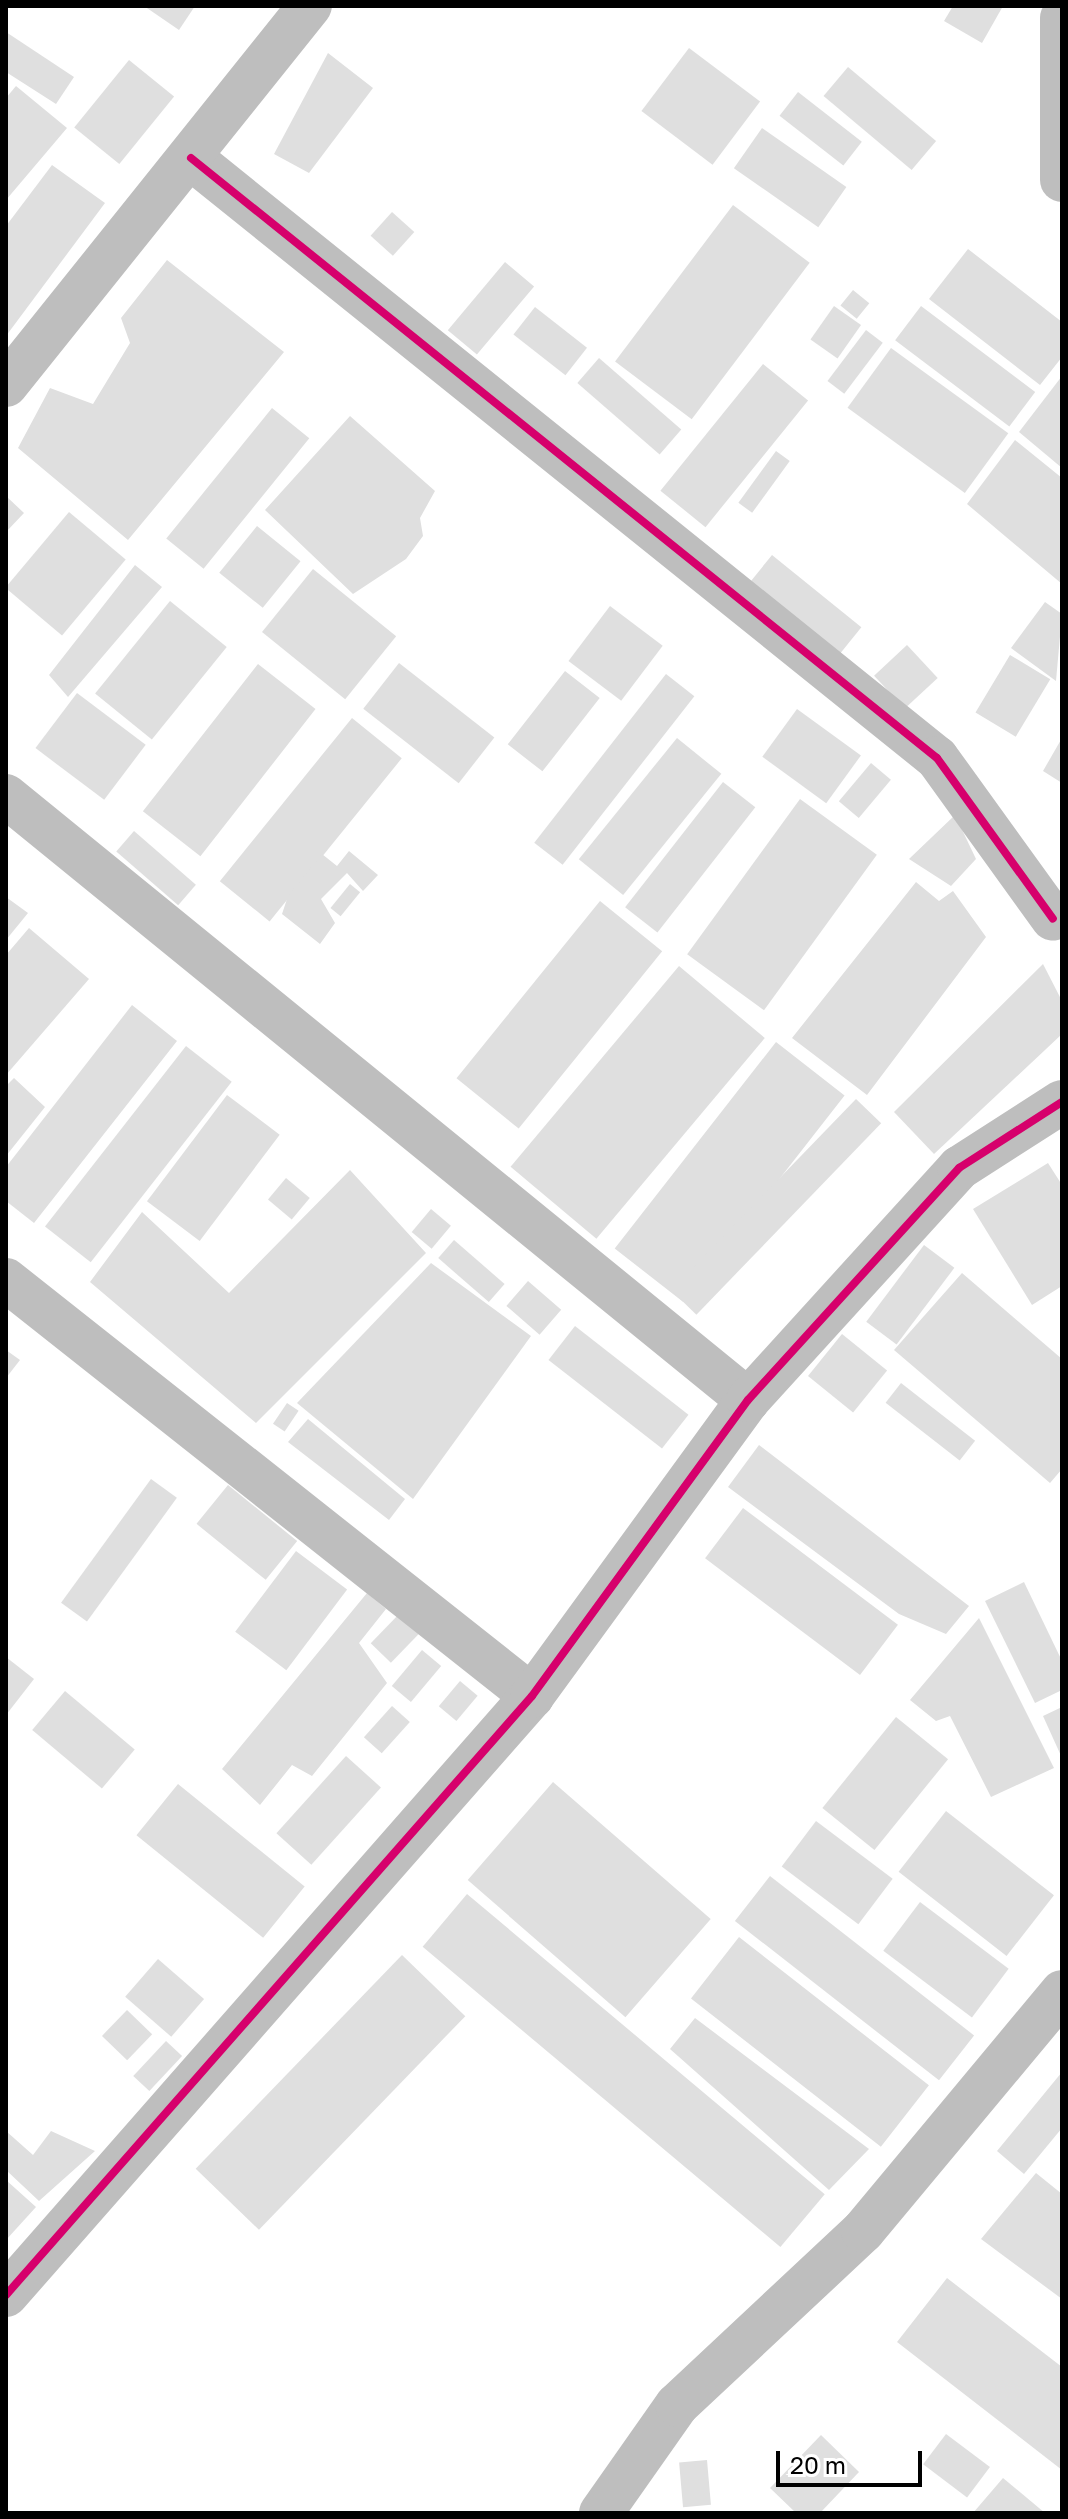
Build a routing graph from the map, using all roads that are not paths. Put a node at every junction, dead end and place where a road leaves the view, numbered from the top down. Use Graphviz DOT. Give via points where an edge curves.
graph roads {
  1 [pos="310,6"];
  2 [pos="1062,18"];
  3 [pos="191,158"];
  4 [pos="1062,180"];
  5 [pos="6,385"];
  6 [pos="6,796"];
  7 [pos="1059,920"];
  8 [pos="1062,1102"];
  9 [pos="6,1280"];
  10 [pos="748,1400"];
  11 [pos="532,1696"];
  12 [pos="1062,1992"];
  13 [pos="6,2295"];
  14 [pos="601,2513"];
  1 -- 3 [label="street"];
  2 -- 4 [label="street"];
  3 -- 5 [label="street"];
  3 -- 7 [label="street" via="937,758"];
  6 -- 10 [label="street"];
  8 -- 10 [label="street" via="959,1168"];
  9 -- 11 [label="street"];
  10 -- 11 [label="street"];
  11 -- 13 [label="street"];
  12 -- 14 [label="street" via="863,2231 677,2405"];
}
